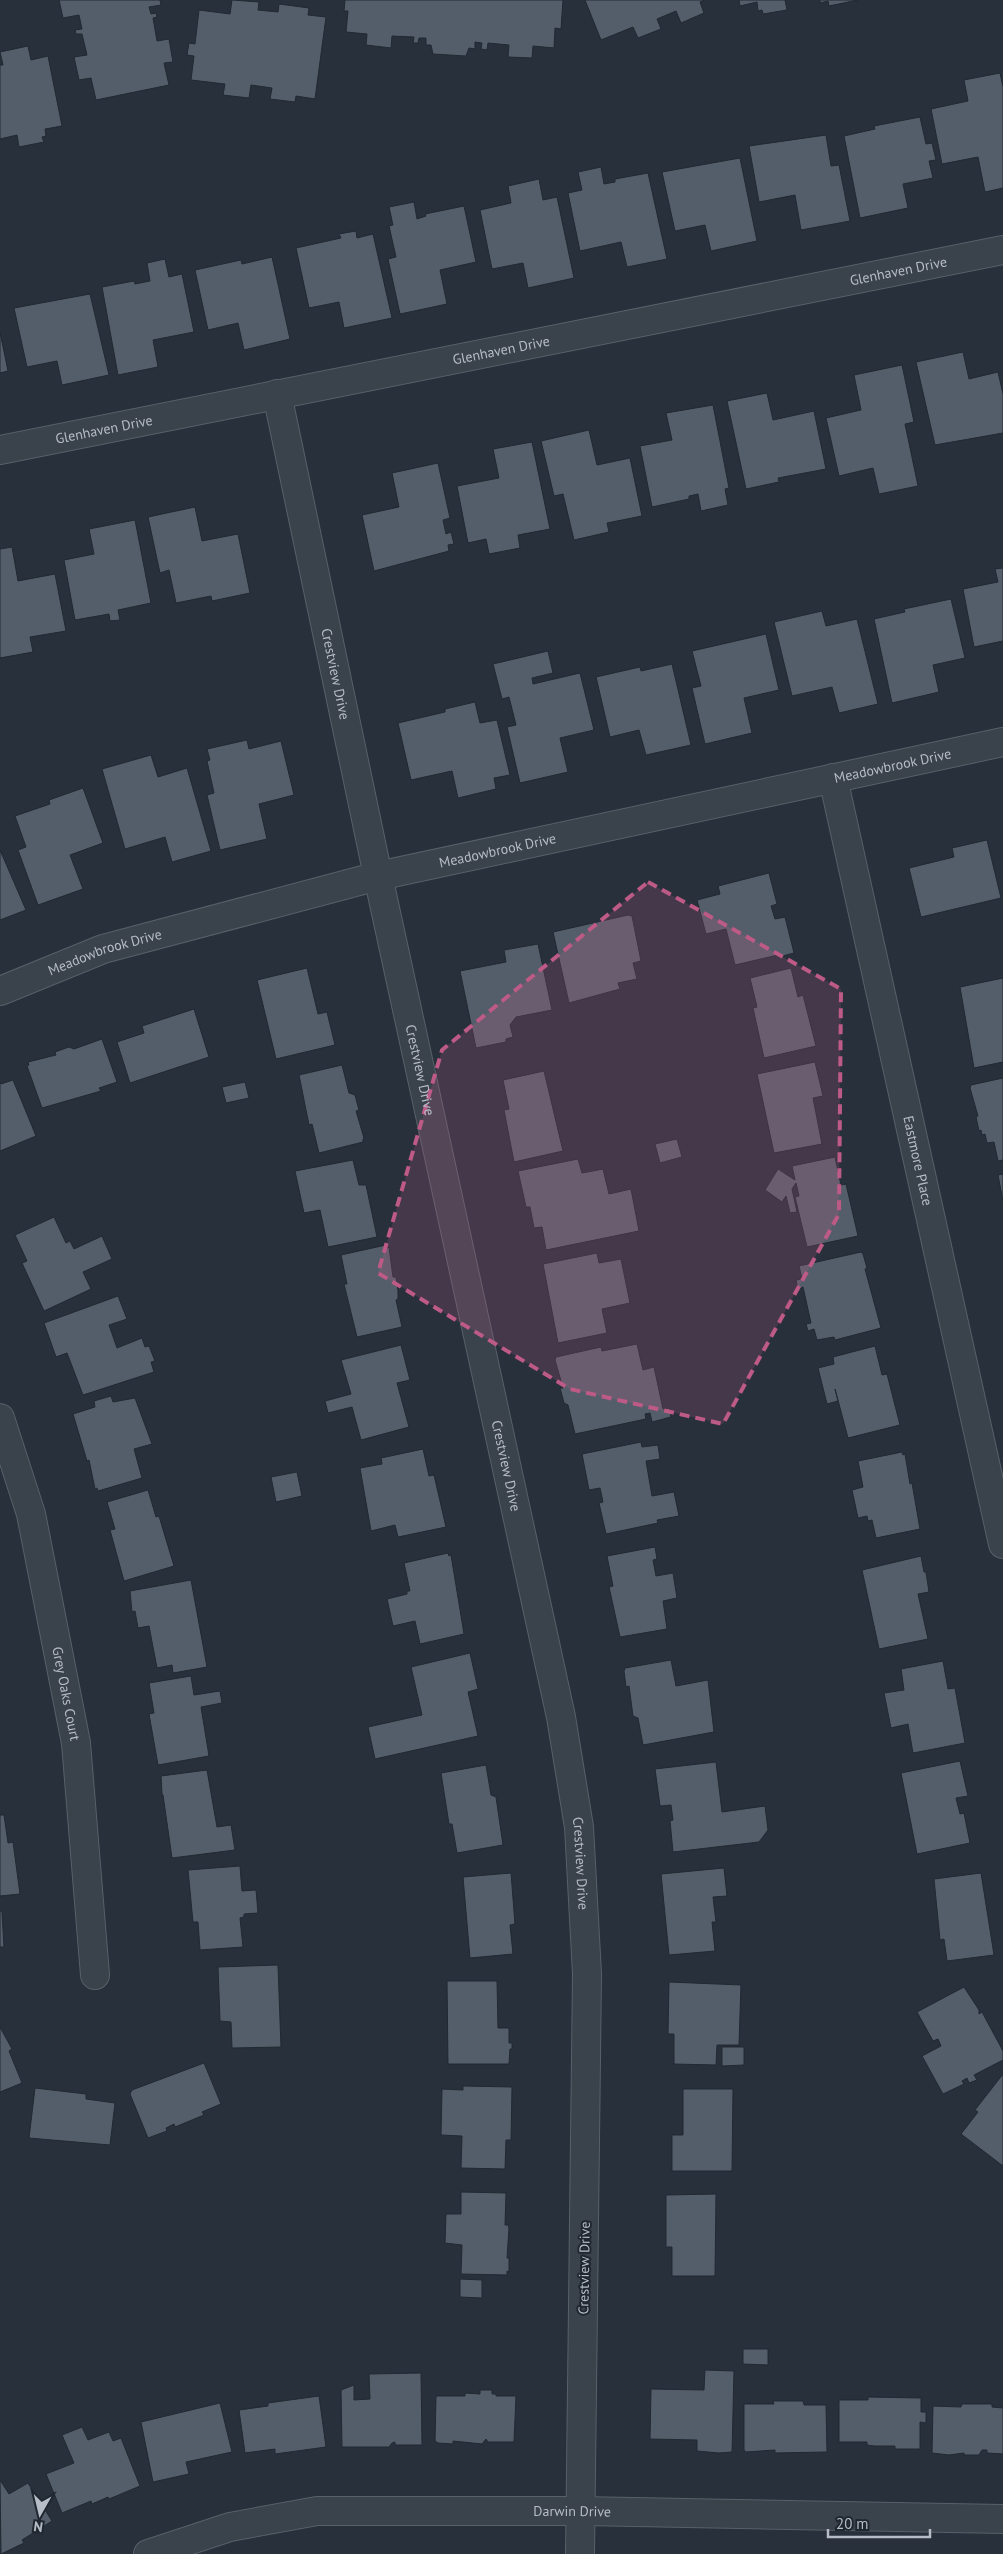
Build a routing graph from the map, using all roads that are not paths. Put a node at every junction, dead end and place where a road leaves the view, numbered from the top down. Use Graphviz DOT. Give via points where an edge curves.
graph roads {
  1 [pos="1003,250"];
  2 [pos="277,394"];
  3 [pos="0,450"];
  4 [pos="1003,742"];
  5 [pos="832,778"];
  6 [pos="378,876"];
  7 [pos="0,991"];
  8 [pos="0,1418"];
  9 [pos="1003,1544"];
  10 [pos="95,1975"];
  11 [pos="582,2511"];
  12 [pos="1003,2519"];
  13 [pos="148,2554"];
  14 [pos="580,2554"];
  1 -- 2 [label="street, Glenhaven Drive"];
  2 -- 3 [label="street, Glenhaven Drive"];
  2 -- 6 [label="street, Crestview Drive"];
  4 -- 5 [label="street, Meadowbrook Drive"];
  5 -- 6 [label="street, Meadowbrook Drive"];
  5 -- 9 [label="street, Eastmore Place"];
  6 -- 7 [label="street, Meadowbrook Drive" via="103,949"];
  6 -- 11 [label="street, Crestview Drive" via="561,1717 579,1827 588,1974"];
  8 -- 10 [label="street, Grey Oaks Court" via="32,1514 76,1743"];
  11 -- 12 [label="street, Darwin Drive"];
  11 -- 13 [label="street, Darwin Drive" via="317,2511 230,2527"];
  11 -- 14 [label="street, Crestview Drive"];
}
